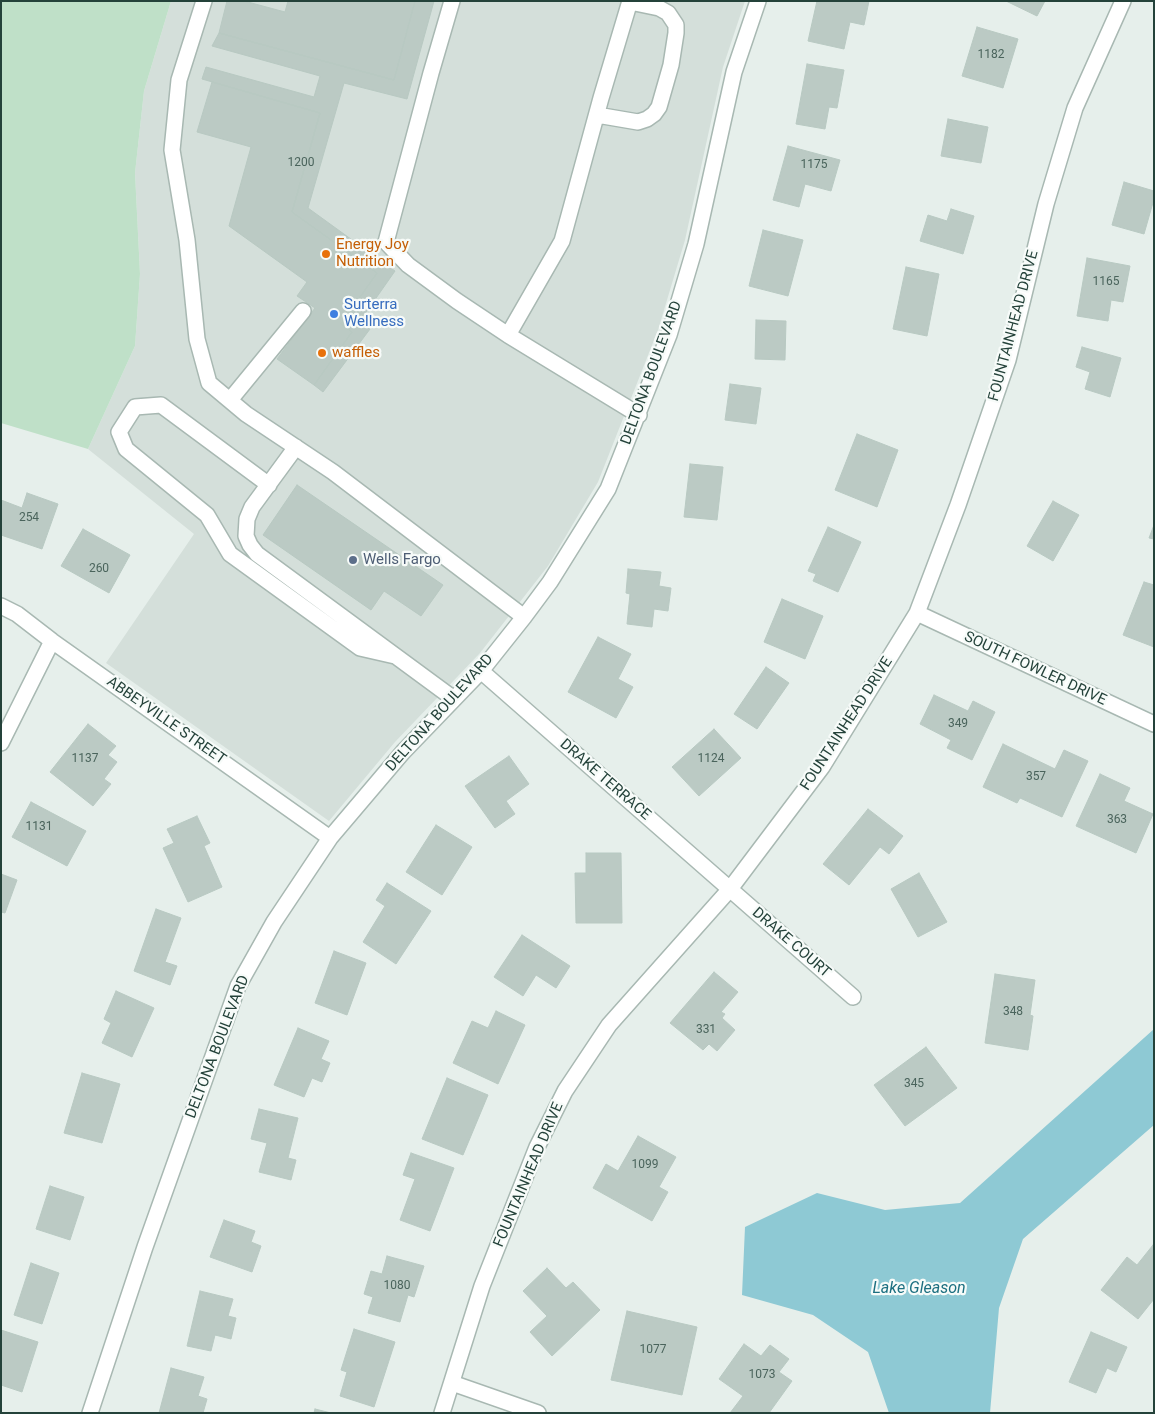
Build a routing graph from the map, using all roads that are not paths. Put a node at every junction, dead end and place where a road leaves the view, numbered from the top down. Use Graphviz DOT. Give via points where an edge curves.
graph roads {
  1 [pos="204,1"];
  2 [pos="452,1"];
  3 [pos="630,1"];
  4 [pos="758,1"];
  5 [pos="1123,1"];
  6 [pos="597,115"];
  7 [pos="303,311"];
  8 [pos="508,335"];
  9 [pos="230,400"];
  10 [pos="639,414"];
  11 [pos="296,447"];
  12 [pos="269,485"];
  13 [pos="1,606"];
  14 [pos="917,613"];
  15 [pos="524,617"];
  16 [pos="52,641"];
  17 [pos="395,656"];
  18 [pos="481,671"];
  19 [pos="454,699"];
  20 [pos="1154,724"];
  21 [pos="1,743"];
  22 [pos="330,838"];
  23 [pos="730,889"];
  24 [pos="853,998"];
  25 [pos="452,1383"];
  26 [pos="90,1413"];
  27 [pos="442,1413"];
  28 [pos="538,1413"];
  1 -- 9 [label="street" via="179,80 172,150 187,240 197,339 209,383"];
  2 -- 8 [label="street" via="386,242 408,265"];
  3 -- 6 [label="street"];
  3 -- 6 [label="street" via="659,8 668,13 676,25 671,65 662,98 659,107 647,120 624,121"];
  4 -- 10 [label="street, DELTONA BOULEVARD" via="734,72 696,244 669,335"];
  5 -- 14 [label="street, FOUNTAINHEAD DRIVE" via="1075,108 1046,204 1008,360"];
  6 -- 8 [label="street" via="562,241"];
  7 -- 9 [label="street"];
  8 -- 10 [label="street"];
  9 -- 11 [label="street"];
  10 -- 15 [label="street, DELTONA BOULEVARD" via="608,489 550,582"];
  11 -- 12 [label="street"];
  11 -- 15 [label="street"];
  12 -- 17 [label="street" via="247,519 246,536 250,545 257,554"];
  12 -- 17 [label="street" via="161,406 135,407 119,432 126,448 207,515 230,554 360,648"];
  13 -- 16 [label="street, ABBEYVILLE STREET"];
  14 -- 20 [label="street, SOUTH FOWLER DRIVE"];
  14 -- 23 [label="street, FOUNTAINHEAD DRIVE" via="822,767"];
  15 -- 18 [label="street, DELTONA BOULEVARD"];
  16 -- 21 [label="street"];
  16 -- 22 [label="street, ABBEYVILLE STREET"];
  17 -- 19 [label="street"];
  18 -- 19 [label="street, DELTONA BOULEVARD"];
  18 -- 23 [label="street, DRAKE TERRACE"];
  19 -- 22 [label="street, DELTONA BOULEVARD" via="403,752"];
  22 -- 26 [label="street, DELTONA BOULEVARD" via="274,922 238,986"];
  23 -- 24 [label="street, DRAKE COURT"];
  23 -- 25 [label="street, FOUNTAINHEAD DRIVE" via="609,1025 565,1091 537,1148 482,1286"];
  25 -- 27 [label="street, FOUNTAINHEAD DRIVE"];
  25 -- 28 [label="street"];
}
